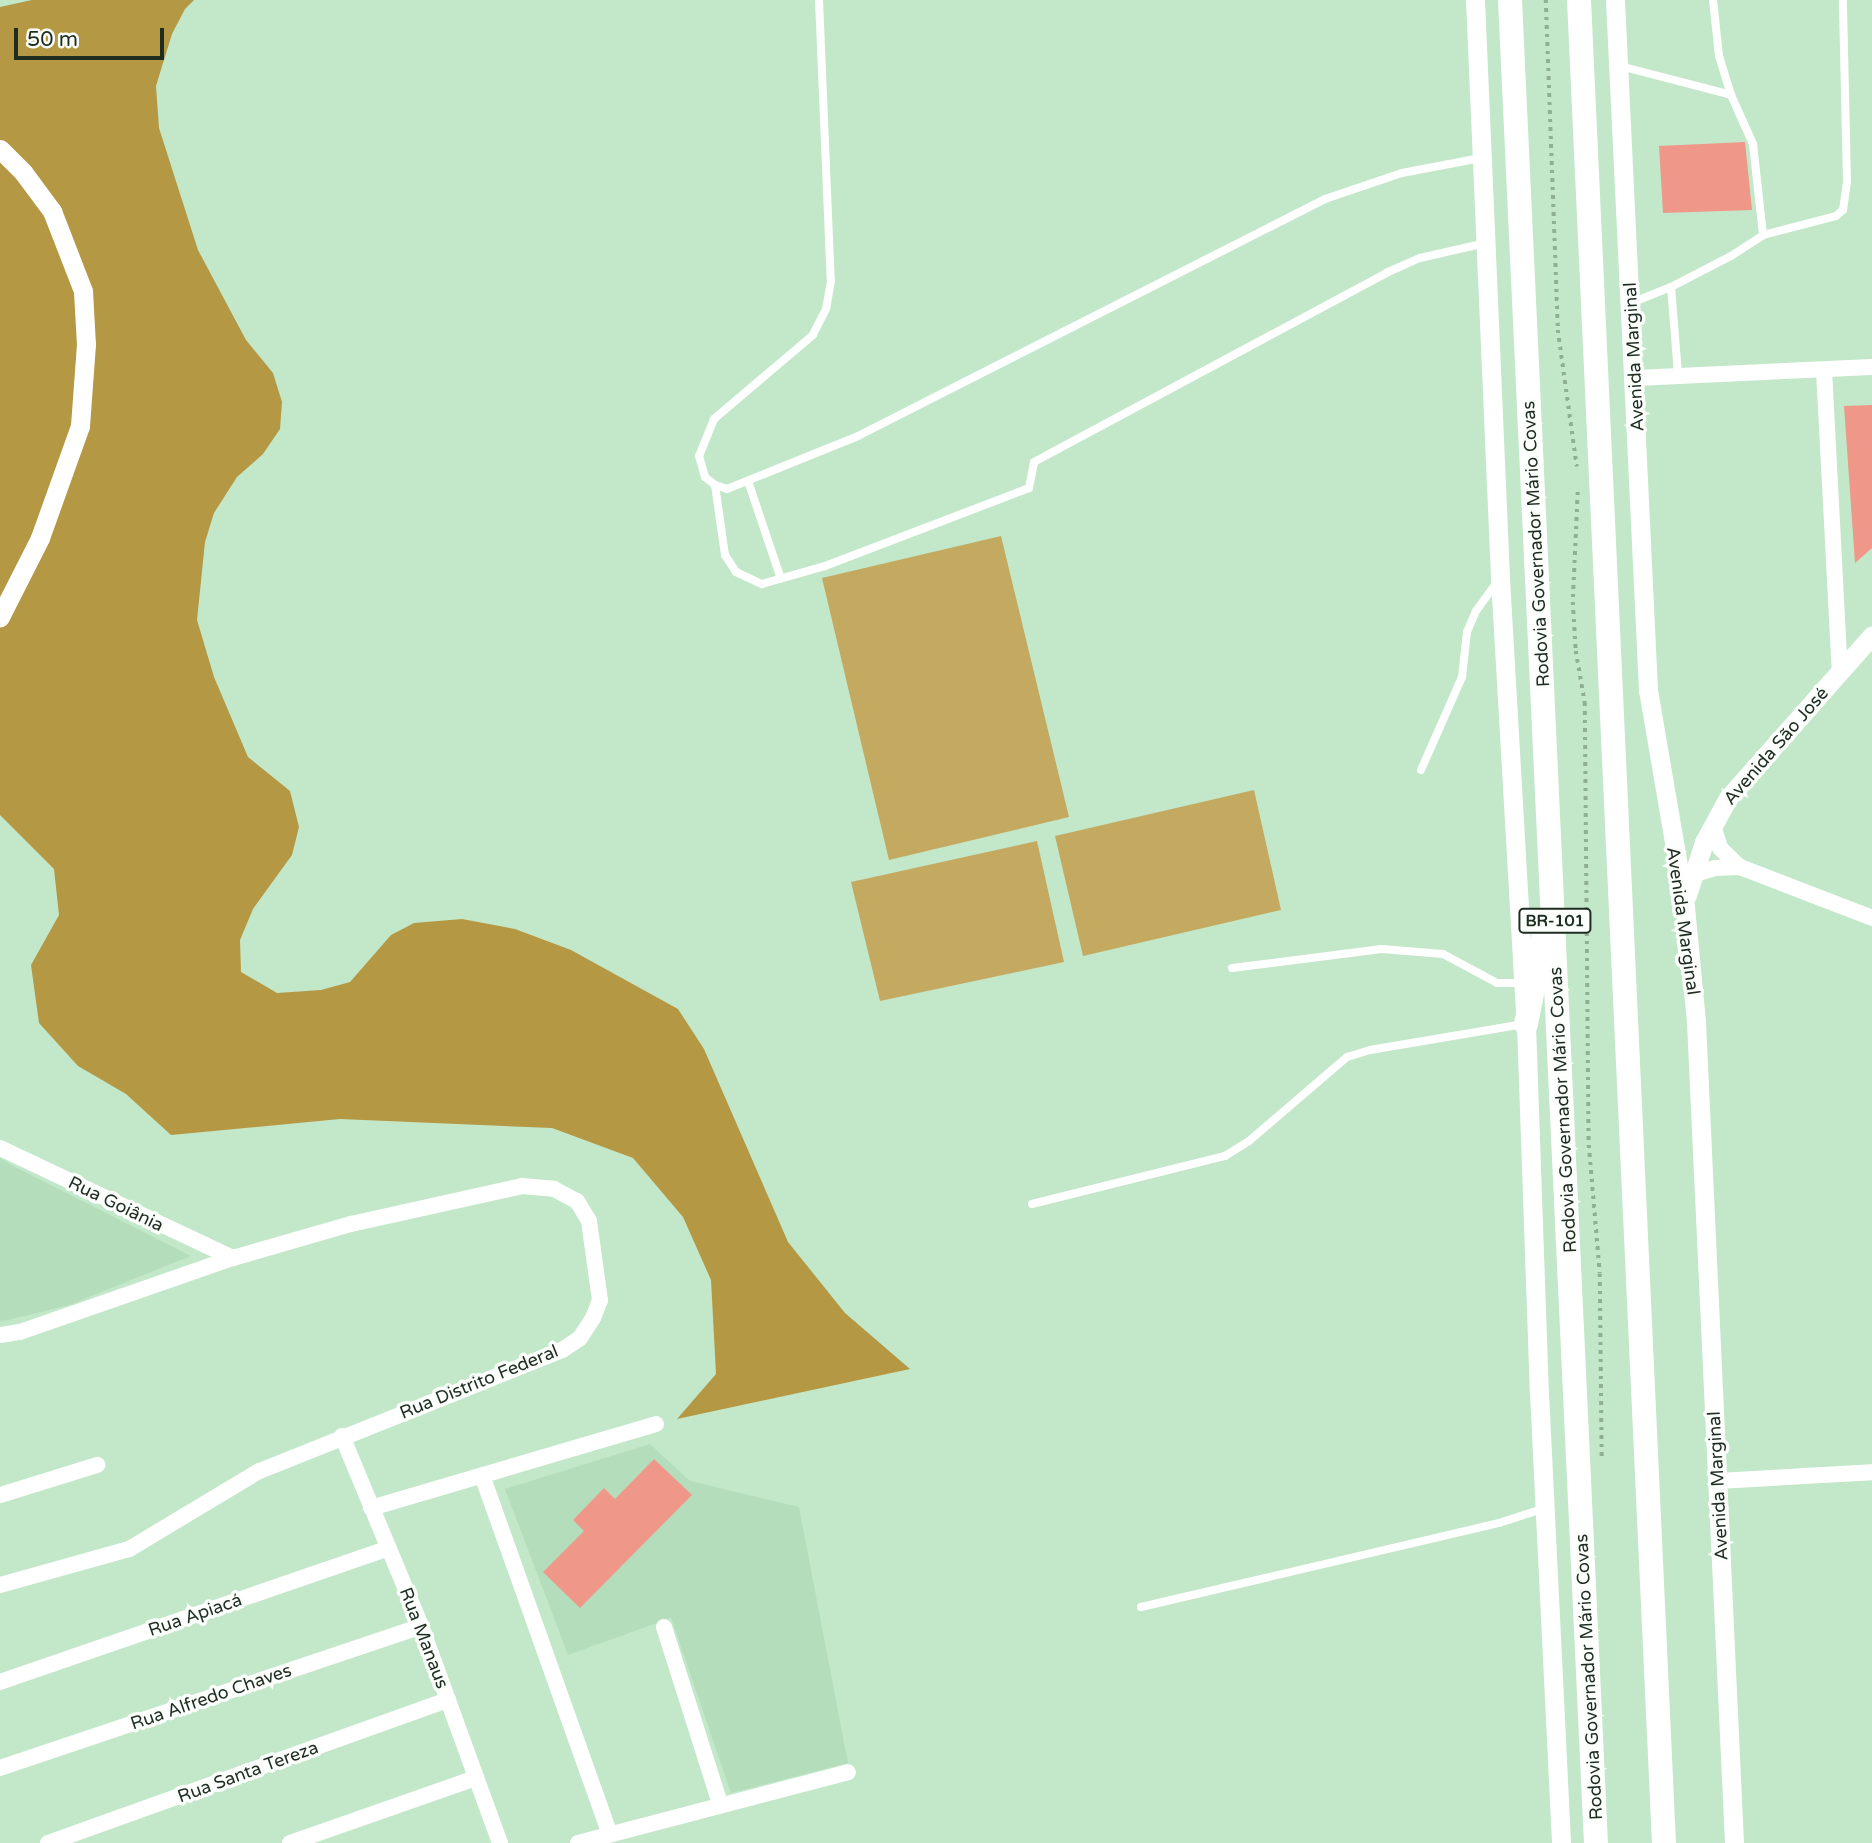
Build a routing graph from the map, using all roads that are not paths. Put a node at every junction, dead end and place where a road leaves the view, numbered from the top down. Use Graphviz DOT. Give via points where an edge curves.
graph roads {
  1 [pos="819,0"];
  2 [pos="1475,0"];
  3 [pos="1510,0"];
  4 [pos="1578,0"];
  5 [pos="1615,0"];
  6 [pos="1713,0"];
  7 [pos="1843,0"];
  8 [pos="1620,66"];
  9 [pos="1731,95"];
  10 [pos="0,149"];
  11 [pos="1481,158"];
  12 [pos="1763,235"];
  13 [pos="1486,243"];
  14 [pos="1671,287"];
  15 [pos="1631,303"];
  16 [pos="1872,367"];
  17 [pos="1824,370"];
  18 [pos="1678,374"];
  19 [pos="1636,378"];
  20 [pos="748,481"];
  21 [pos="715,485"];
  22 [pos="1500,578"];
  23 [pos="780,579"];
  24 [pos="0,617"];
  25 [pos="1872,635"];
  26 [pos="1840,671"];
  27 [pos="1421,770"];
  28 [pos="1713,826"];
  29 [pos="1740,867"];
  30 [pos="1691,876"];
  31 [pos="1553,884"];
  32 [pos="1685,907"];
  33 [pos="1872,918"];
  34 [pos="1232,968"];
  35 [pos="1524,983"];
  36 [pos="1526,1024"];
  37 [pos="0,1148"];
  38 [pos="1032,1204"];
  39 [pos="233,1258"];
  40 [pos="0,1335"];
  41 [pos="656,1424"];
  42 [pos="342,1436"];
  43 [pos="97,1465"];
  44 [pos="1872,1472"];
  45 [pos="483,1478"];
  46 [pos="1718,1481"];
  47 [pos="0,1495"];
  48 [pos="371,1508"];
  49 [pos="1545,1508"];
  50 [pos="389,1548"];
  51 [pos="0,1585"];
  52 [pos="1140,1607"];
  53 [pos="421,1626"];
  54 [pos="664,1627"];
  55 [pos="0,1682"];
  56 [pos="448,1700"];
  57 [pos="0,1768"];
  58 [pos="848,1772"];
  59 [pos="476,1778"];
  60 [pos="720,1804"];
  61 [pos="610,1834"];
  62 [pos="48,1843"];
  63 [pos="290,1843"];
  64 [pos="500,1843"];
  65 [pos="578,1843"];
  66 [pos="1561,1843"];
  67 [pos="1596,1843"];
  68 [pos="1664,1843"];
  69 [pos="1734,1843"];
  1 -- 21 [label="lane" via="831,281 826,309 813,335 714,419 699,456 705,477"];
  2 -- 11 [label="street"];
  3 -- 31 [label="main road, Rodovia Governador Mário Covas / BR-101"];
  4 -- 68 [label="main road"];
  5 -- 8 [label="street, Avenida Marginal"];
  6 -- 9 [label="lane" via="1719,56"];
  7 -- 12 [label="lane" via="1847,182 1843,210 1836,216"];
  8 -- 9 [label="lane"];
  8 -- 15 [label="street, Avenida Marginal"];
  9 -- 12 [label="lane" via="1753,144"];
  10 -- 24 [label="street" via="52,211 83,291 86,344 80,426 40,538"];
  11 -- 13 [label="street"];
  11 -- 20 [label="lane" via="1402,173 1325,199 858,436"];
  12 -- 14 [label="lane"];
  13 -- 22 [label="street"];
  13 -- 23 [label="lane" via="1420,258 1362,286 1034,462 1029,488"];
  14 -- 15 [label="lane"];
  14 -- 18 [label="lane"];
  15 -- 19 [label="street, Avenida Marginal"];
  16 -- 17 [label="street"];
  17 -- 18 [label="street"];
  17 -- 26 [label="street"];
  18 -- 19 [label="street"];
  19 -- 32 [label="street, Avenida Marginal" via="1648,690"];
  20 -- 21 [label="lane" via="727,489"];
  20 -- 23 [label="lane"];
  21 -- 23 [label="lane" via="725,555 736,572 762,583"];
  22 -- 27 [label="lane" via="1467,632 1462,677"];
  22 -- 35 [label="street"];
  25 -- 26 [label="street, Avenida São José"];
  26 -- 28 [label="street, Avenida São José" via="1728,798"];
  28 -- 29 [label="street" via="1720,848"];
  28 -- 30 [label="street, Avenida São José"];
  29 -- 30 [label="street" via="1715,867"];
  29 -- 33 [label="street"];
  30 -- 32 [label="street, Avenida São José"];
  31 -- 36 [label="main road"];
  31 -- 67 [label="main road, Rodovia Governador Mário Covas / BR-101"];
  32 -- 46 [label="street, Avenida Marginal" via="1696,1022"];
  34 -- 35 [label="lane" via="1382,949 1443,954 1497,983"];
  35 -- 36 [label="street"];
  36 -- 38 [label="lane" via="1348,1057 1225,1156"];
  36 -- 49 [label="street"];
  37 -- 39 [label="street, Rua Goiânia"];
  39 -- 40 [label="street, Rua Distrito Federal"];
  39 -- 42 [label="street, Rua Distrito Federal" via="351,1224 523,1186 554,1189 578,1201 589,1221 600,1300 580,1338 562,1350"];
  41 -- 45 [label="street"];
  42 -- 48 [label="street, Rua Manaus"];
  42 -- 51 [label="street, Rua Distrito Federal" via="259,1471 128,1549"];
  43 -- 47 [label="street"];
  44 -- 46 [label="street"];
  45 -- 48 [label="street"];
  45 -- 61 [label="street"];
  46 -- 69 [label="street, Avenida Marginal"];
  48 -- 50 [label="street, Rua Manaus"];
  49 -- 52 [label="lane" via="1499,1523"];
  49 -- 66 [label="street"];
  50 -- 53 [label="street, Rua Manaus"];
  50 -- 55 [label="street, Rua Apiacá"];
  53 -- 56 [label="street, Rua Manaus"];
  53 -- 57 [label="street, Rua Alfredo Chaves"];
  54 -- 60 [label="street"];
  56 -- 59 [label="street, Rua Manaus"];
  56 -- 62 [label="street, Rua Santa Tereza"];
  58 -- 60 [label="street"];
  59 -- 63 [label="street"];
  59 -- 64 [label="street, Rua Manaus"];
  60 -- 61 [label="street"];
  61 -- 65 [label="street"];
}
